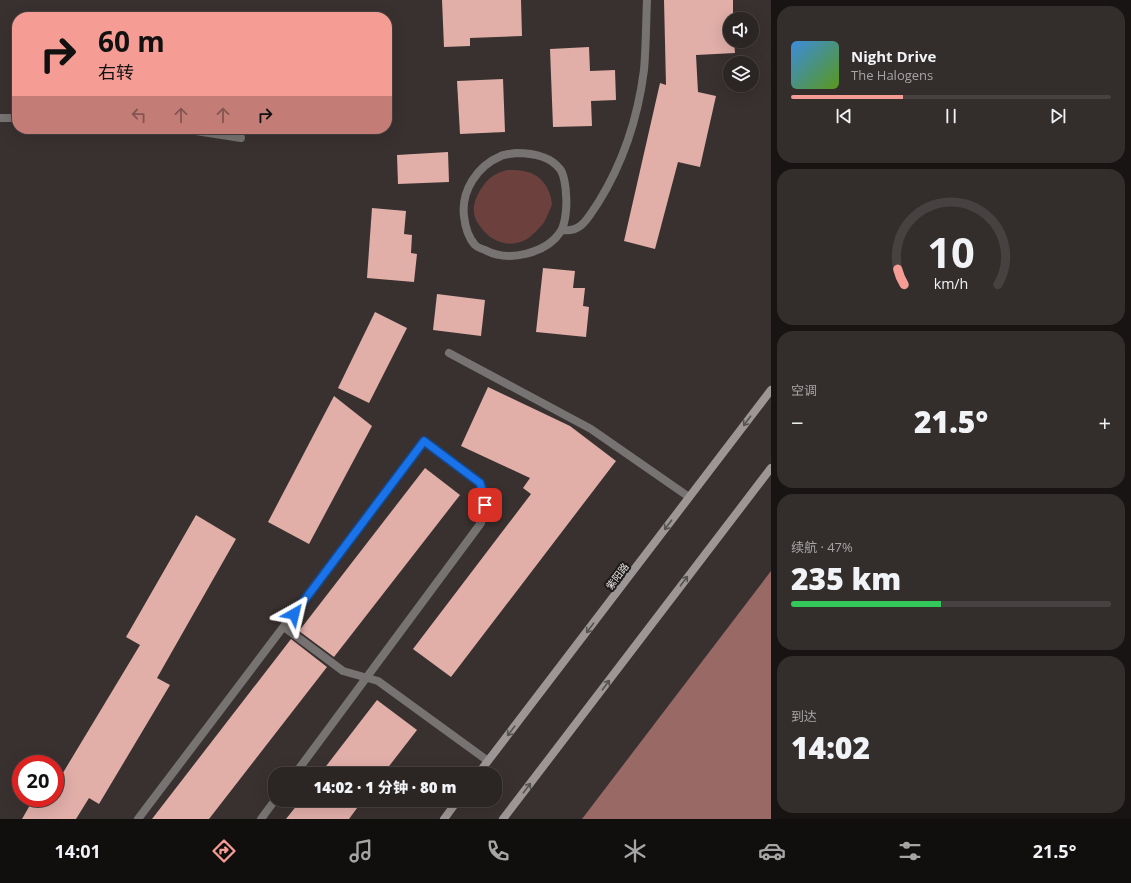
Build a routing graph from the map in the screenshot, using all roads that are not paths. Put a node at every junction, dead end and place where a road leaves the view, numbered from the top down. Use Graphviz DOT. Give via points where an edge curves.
graph roads {
  1 [pos="647,0"];
  2 [pos="0,118"];
  3 [pos="12,118"];
  4 [pos="211,134"];
  5 [pos="241,138"];
  6 [pos="562,230"];
  7 [pos="449,353"];
  8 [pos="771,390"];
  9 [pos="771,468"];
  10 [pos="689,497"];
  11 [pos="284,627"];
  12 [pos="366,678"];
  13 [pos="488,761"];
  14 [pos="300,767"];
  15 [pos="483,767"];
  16 [pos="270,807"];
  17 [pos="453,807"];
  18 [pos="138,819"];
  19 [pos="261,819"];
  20 [pos="444,819"];
  21 [pos="503,819"];
  1 -- 6 [label="lane" via="644,70 628,138 603,195 586,221 576,229"];
  2 -- 3 [label="lane"];
  4 -- 5 [label="lane"];
  6 -- 6 [label="lane" via="541,248 516,256 502,256 475,245 465,224 464,212 464,200 473,179 489,162 502,156 530,153 552,162 561,169 565,185 567,202"];
  7 -- 10 [label="lane" via="591,429"];
  8 -- 10 [label="main road, 紫阳路, one-way"];
  21 -- 9 [label="main road, one-way"];
  10 -- 13 [label="main road, 紫阳路, one-way"];
  11 -- 12 [label="lane" via="343,671"];
  11 -- 12 [label="lane" via="424,441 480,483 485,505 481,523"];
  11 -- 18 [label="lane"];
  12 -- 13 [label="lane" via="378,681"];
  12 -- 14 [label="lane"];
  13 -- 15 [label="main road, 紫阳路"];
  16 -- 19 [label="lane"];
  17 -- 20 [label="main road"];
}
